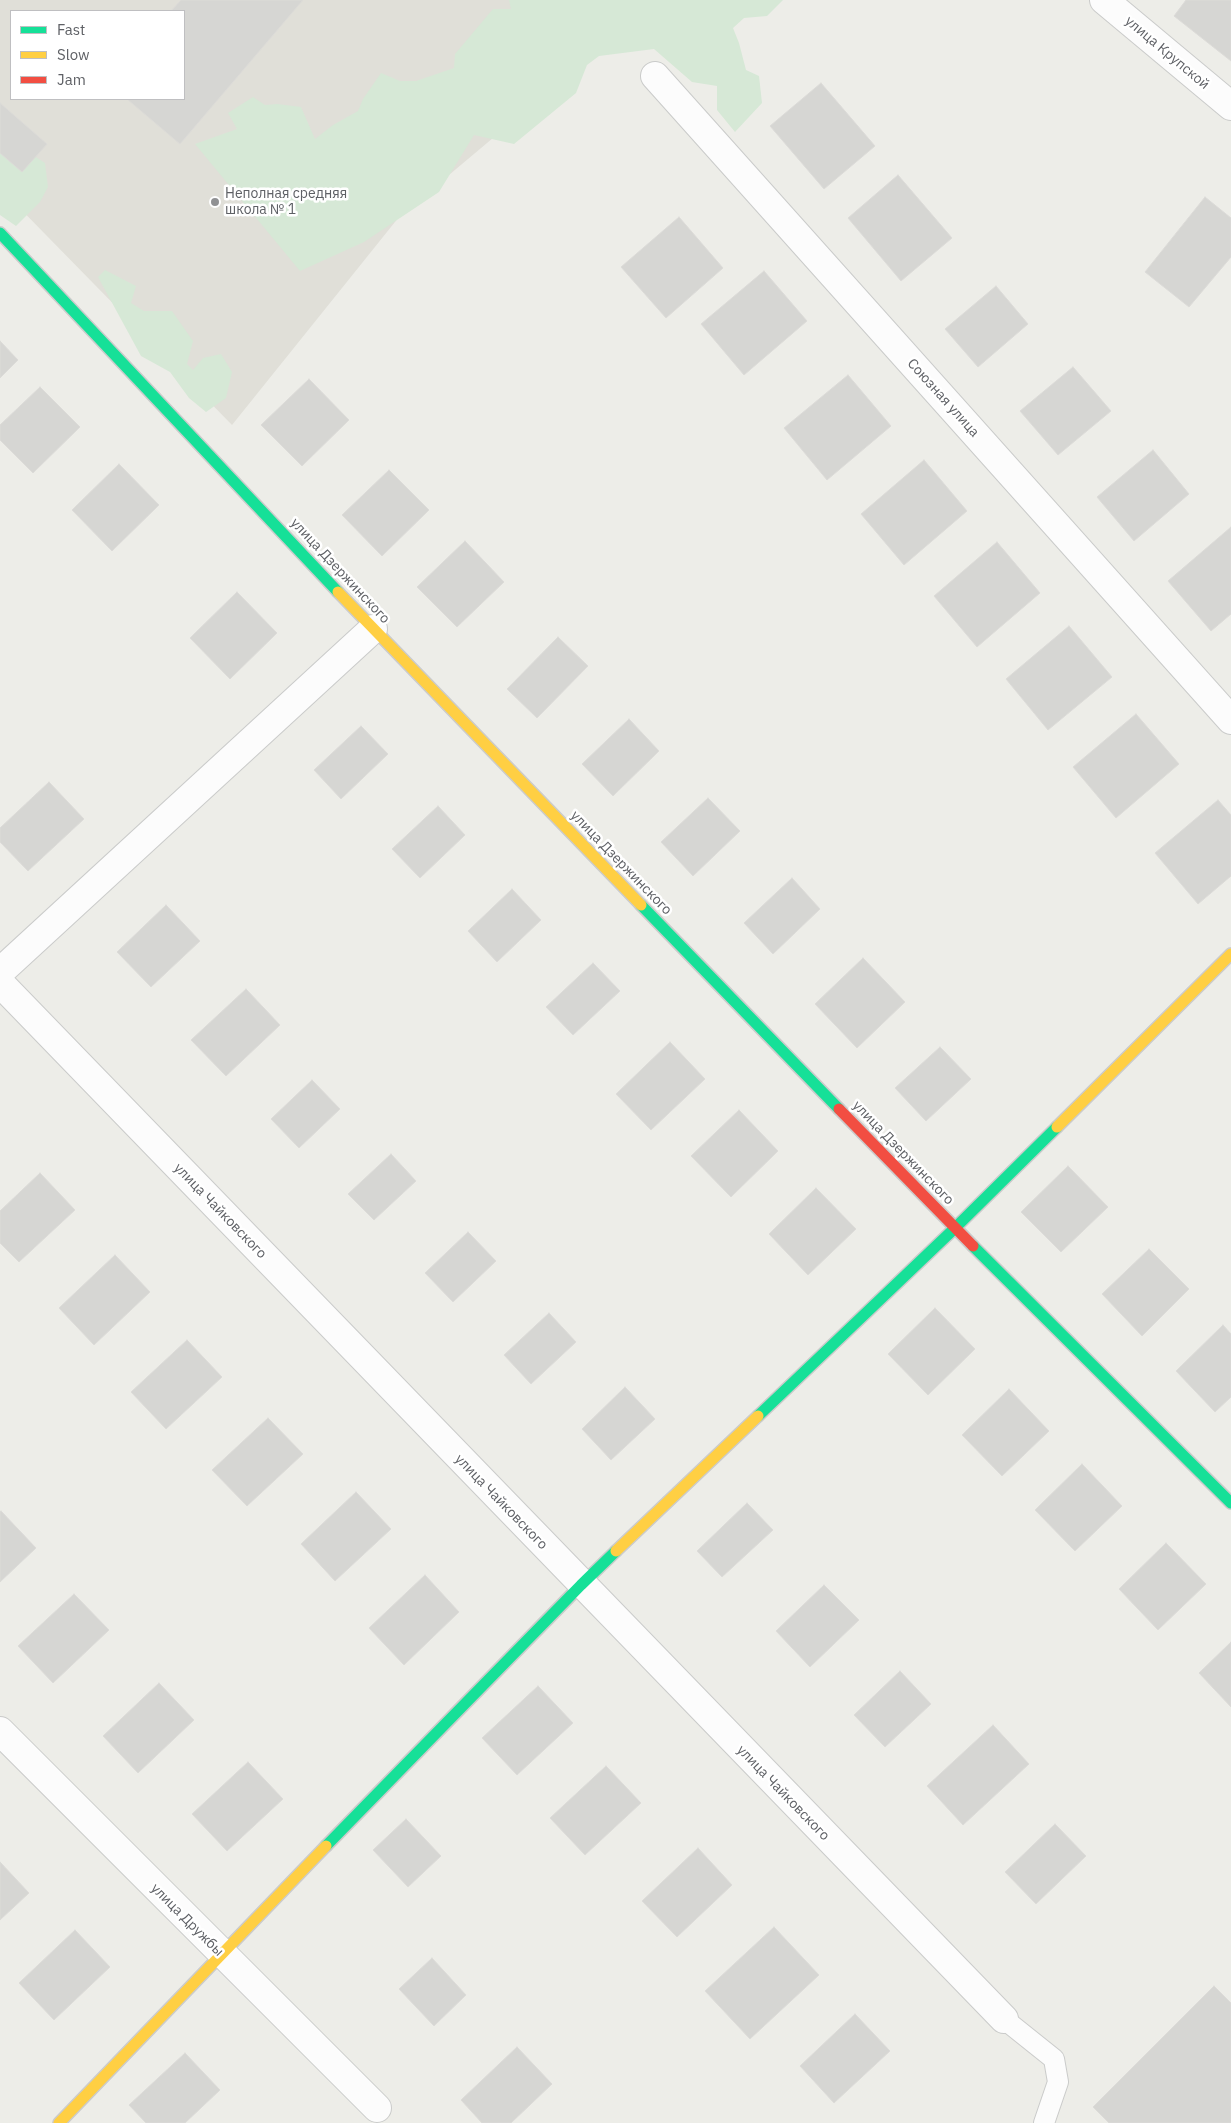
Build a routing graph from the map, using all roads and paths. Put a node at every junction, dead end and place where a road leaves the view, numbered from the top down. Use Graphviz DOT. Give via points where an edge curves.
graph roads {
  1 [pos="1104,0"];
  2 [pos="655,76"];
  3 [pos="1231,106"];
  4 [pos="0,233"];
  5 [pos="373,629"];
  6 [pos="1231,720"];
  7 [pos="1231,954"];
  8 [pos="0,972"];
  9 [pos="0,983"];
  10 [pos="955,1228"];
  11 [pos="1231,1503"];
  12 [pos="581,1585"];
  13 [pos="0,1731"];
  14 [pos="220,1954"];
  15 [pos="1004,2019"];
  16 [pos="376,2108"];
  17 [pos="59,2123"];
  18 [pos="1044,2123"];
  1 -- 3 [label="street, улица Крупской"];
  2 -- 6 [label="street, Союзная улица"];
  4 -- 5 [label="street, улица Дзержинского"];
  5 -- 8 [label="street"];
  5 -- 10 [label="street, улица Дзержинского"];
  7 -- 10 [label="street"];
  9 -- 12 [label="street, улица Чайковского"];
  10 -- 11 [label="street, улица Дзержинского"];
  10 -- 12 [label="street"];
  12 -- 14 [label="street"];
  12 -- 15 [label="street, улица Чайковского"];
  13 -- 14 [label="street, улица Дружбы"];
  14 -- 16 [label="street, улица Дружбы"];
  14 -- 17 [label="street"];
  15 -- 18 [label="lane" via="1054,2058 1058,2082"];
}
